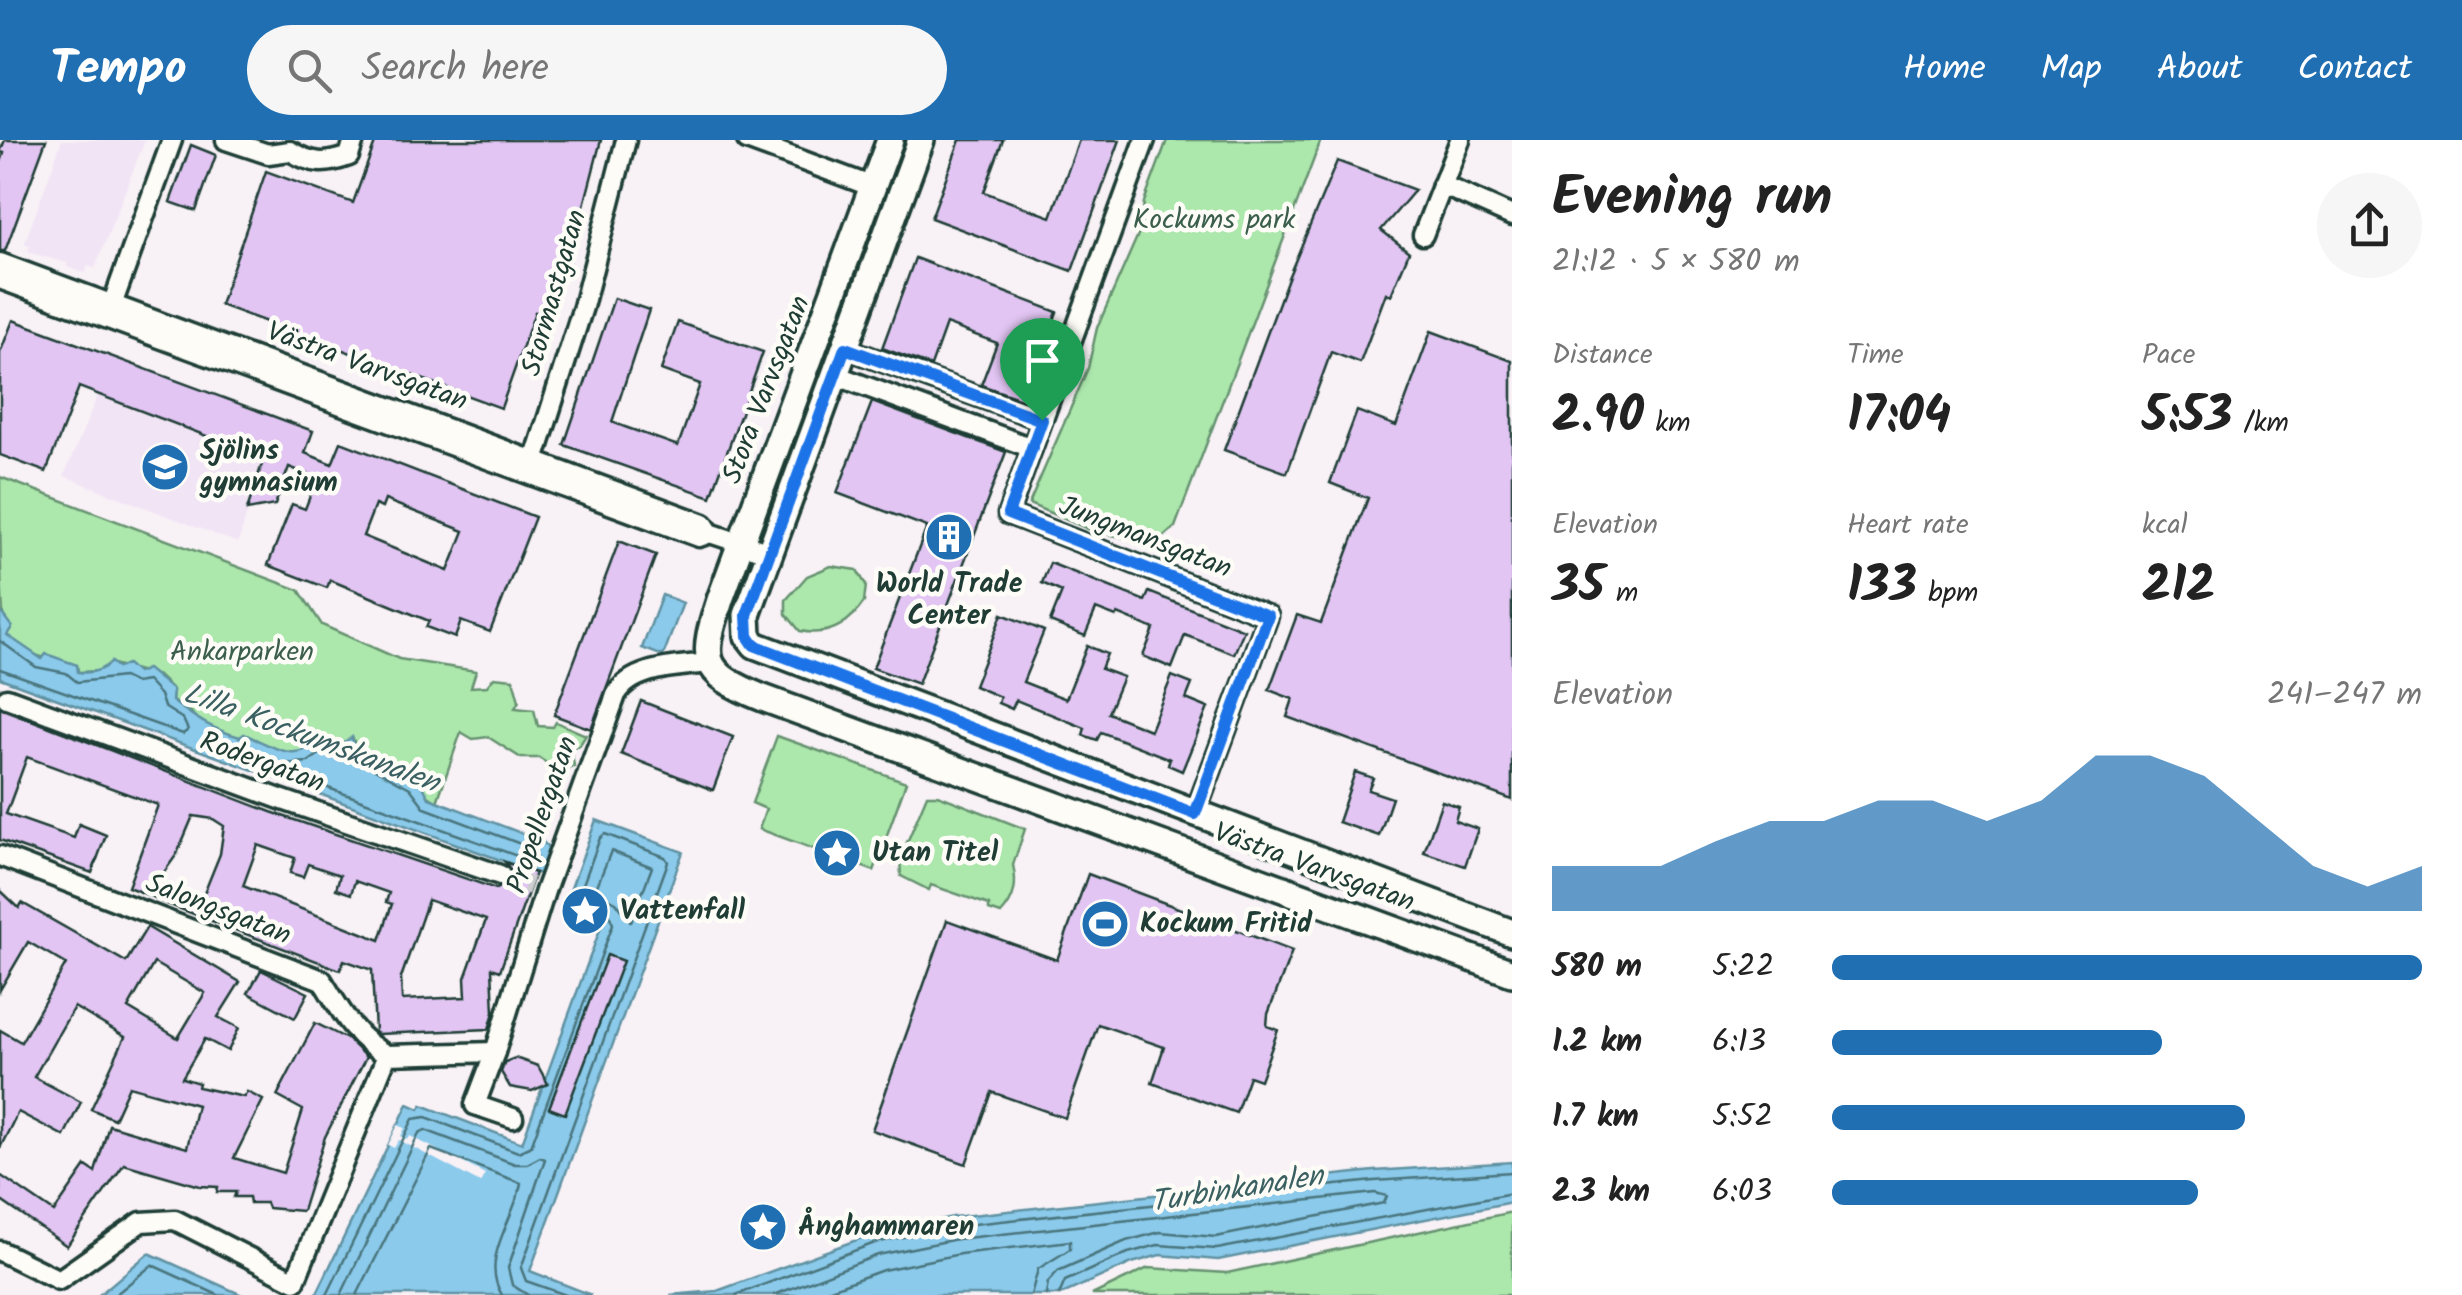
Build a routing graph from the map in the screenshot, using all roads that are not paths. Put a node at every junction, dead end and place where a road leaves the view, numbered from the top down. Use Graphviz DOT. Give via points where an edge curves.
graph roads {
  1 [pos="172,140"];
  2 [pos="226,140"];
  3 [pos="354,140"];
  4 [pos="626,140"];
  5 [pos="747,140"];
  6 [pos="890,140"];
  7 [pos="922,140"];
  8 [pos="1145,140"];
  9 [pos="1460,140"];
  10 [pos="1442,185"];
  11 [pos="873,187"];
  12 [pos="1512,216"];
  13 [pos="1423,235"];
  14 [pos="0,264"];
  15 [pos="0,280"];
  16 [pos="112,304"];
  17 [pos="845,348"];
  18 [pos="835,375"];
  19 [pos="1042,420"];
  20 [pos="1032,448"];
  21 [pos="534,461"];
  22 [pos="710,532"];
  23 [pos="742,544"];
  24 [pos="770,554"];
  25 [pos="748,636"];
  26 [pos="708,663"];
  27 [pos="7,698"];
  28 [pos="1195,814"];
  29 [pos="0,856"];
  30 [pos="500,876"];
  31 [pos="1512,933"];
  32 [pos="1512,973"];
  33 [pos="495,1052"];
  34 [pos="387,1055"];
  35 [pos="514,1118"];
  36 [pos="0,1251"];
  37 [pos="63,1287"];
  1 -- 16 [label="street"];
  2 -- 3 [label="street" via="268,154 290,151 310,163 349,156"];
  4 -- 21 [label="street, Stormastgatan"];
  5 -- 11 [label="street"];
  6 -- 11 [label="street, Stora Varvsgatan"];
  7 -- 17 [label="street, Stora Varvsgatan"];
  8 -- 19 [label="street, Jungmansgatan"];
  9 -- 10 [label="street"];
  10 -- 12 [label="street"];
  10 -- 13 [label="street"];
  11 -- 23 [label="street, Stora Varvsgatan"];
  14 -- 16 [label="street, Västra Varvsgatan"];
  15 -- 22 [label="street, Västra Varvsgatan" via="699,536"];
  16 -- 21 [label="street, Västra Varvsgatan"];
  17 -- 18 [label="street, Stora Varvsgatan"];
  17 -- 19 [label="street"];
  18 -- 20 [label="street"];
  18 -- 24 [label="street, Stora Varvsgatan"];
  19 -- 20 [label="street, Jungmansgatan"];
  20 -- 28 [label="street, Jungmansgatan" via="1008,514 1268,616"];
  21 -- 22 [label="street, Västra Varvsgatan" via="704,524"];
  22 -- 23 [label="street, Västra Varvsgatan"];
  23 -- 24 [label="street, Västra Varvsgatan"];
  23 -- 26 [label="street, Stora Varvsgatan" via="710,631"];
  24 -- 25 [label="street, Stora Varvsgatan" via="747,615"];
  25 -- 28 [label="street, Västra Varvsgatan" via="766,652"];
  26 -- 32 [label="street, Västra Varvsgatan" via="720,677 774,702"];
  26 -- 33 [label="street, Propellergatan" via="642,674 621,686 538,888"];
  27 -- 30 [label="street, Rodergatan"];
  28 -- 31 [label="street, Västra Varvsgatan"];
  29 -- 34 [label="street, Salongsgatan" via="322,980 346,1019"];
  33 -- 34 [label="street"];
  33 -- 35 [label="street, Propellergatan" via="475,1104"];
  34 -- 37 [label="street" via="295,1281 175,1220 141,1222"];
  36 -- 37 [label="street"];
}
